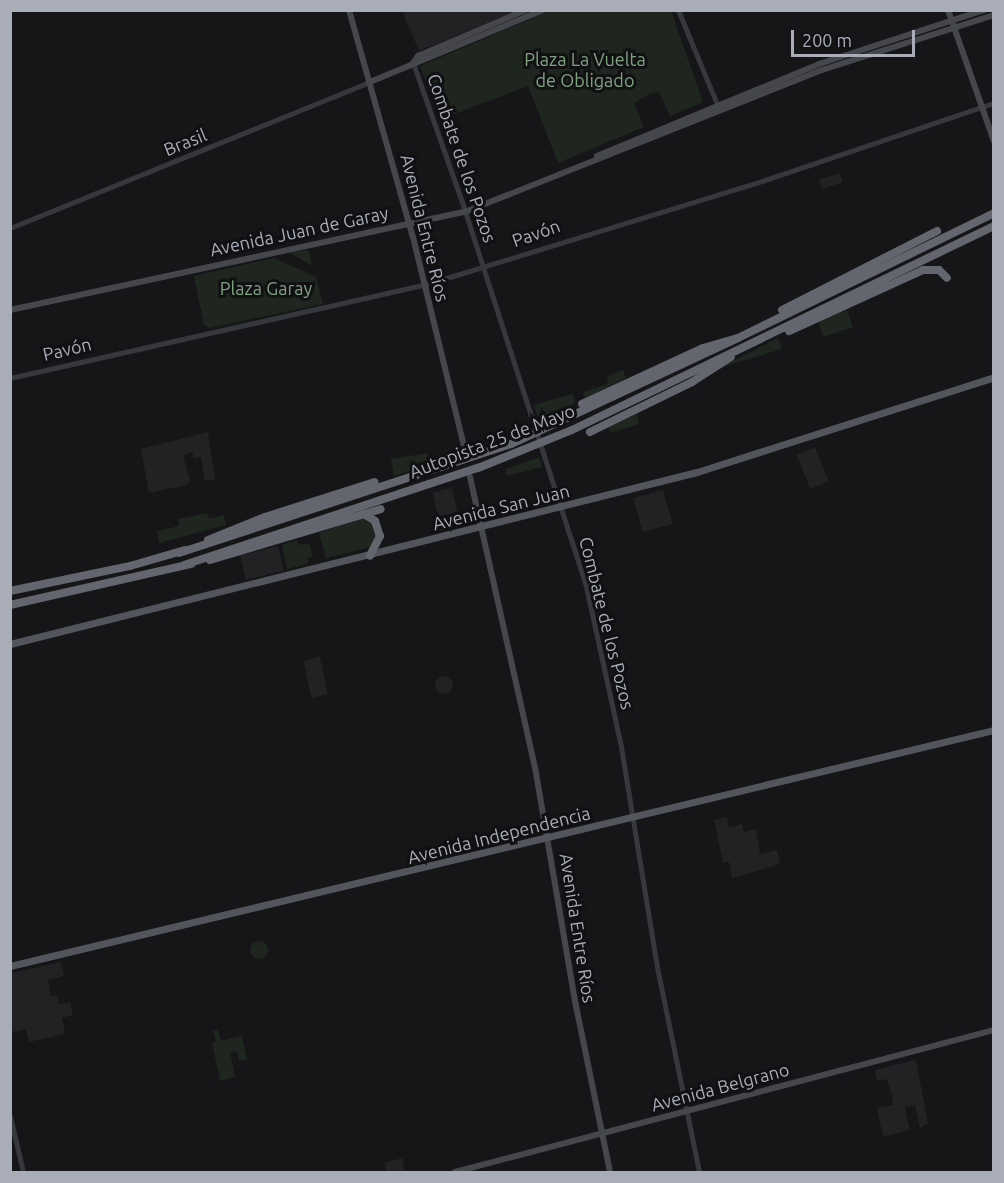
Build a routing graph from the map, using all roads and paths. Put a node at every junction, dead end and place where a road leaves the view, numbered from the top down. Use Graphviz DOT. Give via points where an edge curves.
graph roads {
  1 [pos="349,10"];
  2 [pos="526,10"];
  3 [pos="543,10"];
  4 [pos="678,10"];
  5 [pos="948,10"];
  6 [pos="984,10"];
  7 [pos="993,15"];
  8 [pos="953,25"];
  9 [pos="413,63"];
  10 [pos="370,82"];
  11 [pos="993,102"];
  12 [pos="716,104"];
  13 [pos="981,107"];
  14 [pos="720,111"];
  15 [pos="993,141"];
  16 [pos="588,161"];
  17 [pos="465,212"];
  18 [pos="993,213"];
  19 [pos="409,222"];
  20 [pos="993,226"];
  21 [pos="10,228"];
  22 [pos="937,231"];
  23 [pos="484,268"];
  24 [pos="947,278"];
  25 [pos="424,285"];
  26 [pos="10,310"];
  27 [pos="749,332"];
  28 [pos="738,338"];
  29 [pos="754,342"];
  30 [pos="743,348"];
  31 [pos="993,377"];
  32 [pos="10,378"];
  33 [pos="582,404"];
  34 [pos="593,430"];
  35 [pos="466,454"];
  36 [pos="470,477"];
  37 [pos="375,482"];
  38 [pos="560,508"];
  39 [pos="381,509"];
  40 [pos="364,514"];
  41 [pos="482,528"];
  42 [pos="179,553"];
  43 [pos="370,556"];
  44 [pos="184,565"];
  45 [pos="10,591"];
  46 [pos="10,605"];
  47 [pos="10,644"];
  48 [pos="993,730"];
  49 [pos="632,819"];
  50 [pos="548,838"];
  51 [pos="10,966"];
  52 [pos="993,1030"];
  53 [pos="686,1111"];
  54 [pos="10,1116"];
  55 [pos="602,1134"];
  56 [pos="23,1173"];
  57 [pos="454,1173"];
  58 [pos="610,1173"];
  59 [pos="699,1173"];
  1 -- 10 [label="main road, Avenida Entre Ríos"];
  2 -- 9 [label="main road" via="418,56"];
  3 -- 9 [label="main road"];
  4 -- 12 [label="street"];
  5 -- 8 [label="main road"];
  6 -- 8 [label="main road, Avenida Juan de Garay"];
  7 -- 8 [label="main road, Avenida Juan de Garay"];
  8 -- 12 [label="main road, Avenida Juan de Garay" via="819,64"];
  8 -- 13 [label="main road"];
  8 -- 14 [label="main road, Avenida Juan de Garay" via="822,70"];
  9 -- 10 [label="main road"];
  9 -- 17 [label="street, Combate de los Pozos"];
  10 -- 19 [label="main road, Avenida Entre Ríos"];
  10 -- 21 [label="street, Brasil"];
  11 -- 13 [label="street, Pavón"];
  12 -- 14 [label="street"];
  12 -- 16 [label="main road, Avenida Juan de Garay"];
  13 -- 15 [label="main road"];
  13 -- 23 [label="street, Pavón"];
  14 -- 16 [label="main road, Avenida Juan de Garay"];
  16 -- 17 [label="main road, Avenida Juan de Garay"];
  17 -- 19 [label="main road, Avenida Juan de Garay"];
  17 -- 23 [label="street, Combate de los Pozos"];
  18 -- 27 [label="highway, Autopista 25 de Mayo"];
  19 -- 25 [label="main road, Avenida Entre Ríos"];
  19 -- 26 [label="main road, Avenida Juan de Garay"];
  20 -- 29 [label="highway, Autopista 25 de Mayo"];
  22 -- 27 [label="highway" via="820,289"];
  23 -- 25 [label="street, Pavón"];
  23 -- 38 [label="street, Combate de los Pozos"];
  24 -- 29 [label="highway" via="939,270 923,270 812,323"];
  25 -- 32 [label="street, Pavón"];
  25 -- 35 [label="main road, Avenida Entre Ríos"];
  27 -- 28 [label="highway, Autopista 25 de Mayo"];
  28 -- 33 [label="highway, bridge" via="703,348"];
  28 -- 42 [label="highway, Autopista 25 de Mayo, bridge" via="511,444"];
  29 -- 30 [label="highway, Autopista 25 de Mayo"];
  30 -- 34 [label="highway" via="692,382"];
  30 -- 44 [label="highway, Autopista 25 de Mayo, bridge" via="525,451"];
  31 -- 38 [label="main road, Avenida San Juan" via="753,455"];
  36 -- 41 [label="main road, Avenida Entre Ríos"];
  37 -- 42 [label="highway, bridge" via="265,517"];
  38 -- 41 [label="main road, Avenida San Juan"];
  38 -- 49 [label="street, Combate de los Pozos" via="586,586 621,747"];
  39 -- 40 [label="highway"];
  40 -- 43 [label="highway" via="375,521 380,536"];
  40 -- 44 [label="highway, bridge" via="248,551"];
  41 -- 43 [label="main road, Avenida San Juan"];
  41 -- 50 [label="main road, Avenida Entre Ríos"];
  42 -- 45 [label="highway, Autopista 25 de Mayo"];
  43 -- 47 [label="main road, Avenida San Juan"];
  44 -- 46 [label="highway, Autopista 25 de Mayo"];
  48 -- 49 [label="main road, Avenida Independencia"];
  49 -- 50 [label="main road, Avenida Independencia"];
  49 -- 53 [label="street, Combate de los Pozos"];
  50 -- 51 [label="main road, Avenida Independencia"];
  50 -- 55 [label="main road, Avenida Entre Ríos"];
  52 -- 53 [label="main road, Avenida Belgrano"];
  53 -- 55 [label="main road, Avenida Belgrano"];
  53 -- 59 [label="street, Combate de los Pozos"];
  54 -- 56 [label="street"];
  55 -- 57 [label="main road, Avenida Belgrano"];
  55 -- 58 [label="main road, Avenida Entre Ríos"];
}
